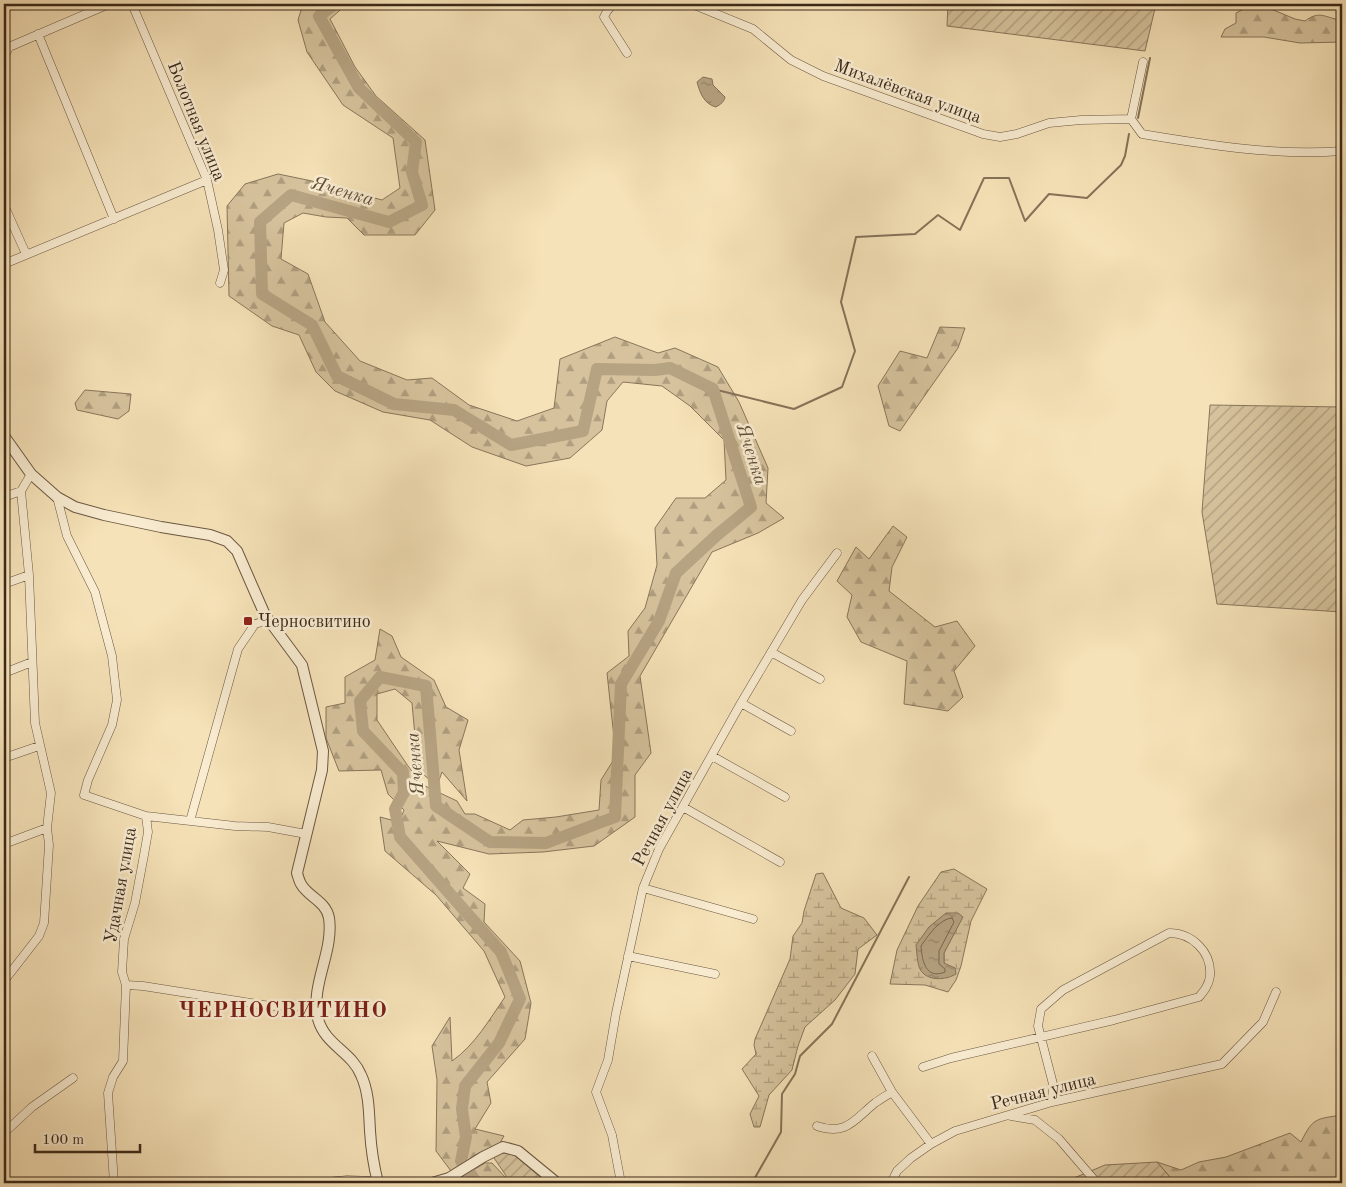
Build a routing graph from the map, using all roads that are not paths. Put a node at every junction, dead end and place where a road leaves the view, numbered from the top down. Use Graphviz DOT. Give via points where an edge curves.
graph roads {
  1 [pos="109,4"];
  2 [pos="132,4"];
  3 [pos="613,4"];
  4 [pos="692,4"];
  5 [pos="38,34"];
  6 [pos="627,53"];
  7 [pos="4,58"];
  8 [pos="1143,62"];
  9 [pos="1132,119"];
  10 [pos="1342,151"];
  11 [pos="207,180"];
  12 [pos="4,205"];
  13 [pos="114,219"];
  14 [pos="26,254"];
  15 [pos="4,264"];
  16 [pos="220,283"];
  17 [pos="4,436"];
  18 [pos="31,474"];
  19 [pos="21,491"];
  20 [pos="4,497"];
  21 [pos="57,497"];
  22 [pos="837,553"];
  23 [pos="29,575"];
  24 [pos="4,584"];
  25 [pos="269,620"];
  26 [pos="771,652"];
  27 [pos="32,662"];
  28 [pos="4,674"];
  29 [pos="820,679"];
  30 [pos="741,702"];
  31 [pos="791,731"];
  32 [pos="39,746"];
  33 [pos="712,756"];
  34 [pos="4,758"];
  35 [pos="785,798"];
  36 [pos="683,807"];
  37 [pos="146,816"];
  38 [pos="190,821"];
  39 [pos="47,828"];
  40 [pos="306,834"];
  41 [pos="4,844"];
  42 [pos="780,862"];
  43 [pos="643,888"];
  44 [pos="753,918"];
  45 [pos="628,956"];
  46 [pos="715,974"];
  47 [pos="4,981"];
  48 [pos="126,985"];
  49 [pos="1276,992"];
  50 [pos="317,1013"];
  51 [pos="1040,1036"];
  52 [pos="872,1056"];
  53 [pos="923,1068"];
  54 [pos="73,1078"];
  55 [pos="892,1092"];
  56 [pos="1052,1102"];
  57 [pos="1006,1115"];
  58 [pos="817,1126"];
  59 [pos="4,1133"];
  60 [pos="931,1144"];
  61 [pos="378,1182"];
  62 [pos="554,1182"];
  63 [pos="114,1183"];
  64 [pos="317,1183"];
  65 [pos="432,1183"];
  66 [pos="621,1183"];
  67 [pos="891,1183"];
  68 [pos="1096,1183"];
  1 -- 5 [label="street"];
  2 -- 11 [label="street, Болотная улица"];
  3 -- 6 [label="street" via="604,17"];
  4 -- 9 [label="street, Михалёвская улица" via="753,29 791,60 823,76 983,134 1000,137 1049,124"];
  5 -- 7 [label="street" via="9,47"];
  5 -- 13 [label="street"];
  8 -- 9 [label="street"];
  9 -- 10 [label="street" via="1142,134 1251,150"];
  11 -- 13 [label="street"];
  11 -- 16 [label="street, Болотная улица" via="224,270"];
  12 -- 14 [label="street"];
  13 -- 14 [label="street"];
  14 -- 15 [label="street"];
  17 -- 18 [label="street"];
  18 -- 19 [label="street"];
  18 -- 21 [label="street"];
  19 -- 20 [label="street"];
  19 -- 23 [label="street"];
  21 -- 25 [label="street" via="75,507 104,515 210,534 227,542 237,551"];
  21 -- 37 [label="street, Удачная улица" via="67,536 95,592 112,656 117,700 112,725 84,795"];
  22 -- 26 [label="street, Речная улица" via="802,600"];
  23 -- 24 [label="street"];
  23 -- 27 [label="street"];
  25 -- 38 [label="street" via="255,624 238,649"];
  25 -- 40 [label="street" via="302,665 323,751 322,770"];
  26 -- 29 [label="street"];
  26 -- 30 [label="street, Речная улица"];
  27 -- 28 [label="street"];
  27 -- 32 [label="street"];
  30 -- 31 [label="street"];
  30 -- 33 [label="street, Речная улица"];
  32 -- 34 [label="street"];
  32 -- 39 [label="street" via="50,793"];
  33 -- 35 [label="street"];
  33 -- 36 [label="street, Речная улица"];
  36 -- 42 [label="street"];
  36 -- 43 [label="street, Речная улица"];
  37 -- 38 [label="street"];
  37 -- 48 [label="street, Удачная улица" via="148,832 136,903 124,939 122,972"];
  38 -- 40 [label="street" via="268,827"];
  39 -- 41 [label="street"];
  39 -- 47 [label="street" via="49,845 44,923 39,936"];
  40 -- 50 [label="street" via="297,873 301,885 324,906 329,916 329,938 317,994"];
  43 -- 44 [label="street"];
  43 -- 45 [label="street, Речная улица"];
  45 -- 46 [label="street"];
  45 -- 66 [label="street, Речная улица" via="608,1060 596,1092 612,1135"];
  48 -- 50 [label="street" via="270,1006 307,1007"];
  48 -- 63 [label="street, Удачная улица" via="123,1061 108,1094"];
  49 -- 56 [label="street, Речная улица" via="1263,1022 1222,1064"];
  50 -- 61 [label="street" via="326,1036 353,1060 361,1073 366,1087"];
  51 -- 51 [label="street" via="1199,997 1210,978 1207,957 1189,937 1169,933 1063,990 1042,1009 1038,1026"];
  51 -- 53 [label="street"];
  51 -- 56 [label="street" via="1053,1084"];
  52 -- 55 [label="street"];
  54 -- 59 [label="street" via="32,1107"];
  55 -- 58 [label="street" via="853,1124 830,1130"];
  55 -- 60 [label="street"];
  56 -- 57 [label="street, Речная улица"];
  57 -- 60 [label="street, Речная улица" via="955,1131"];
  57 -- 68 [label="street" via="1035,1120 1059,1139"];
  60 -- 67 [label="street, Речная улица" via="897,1171"];
  61 -- 64 [label="street" via="347,1180"];
  62 -- 65 [label="street" via="518,1150 503,1147 449,1178"];
}
